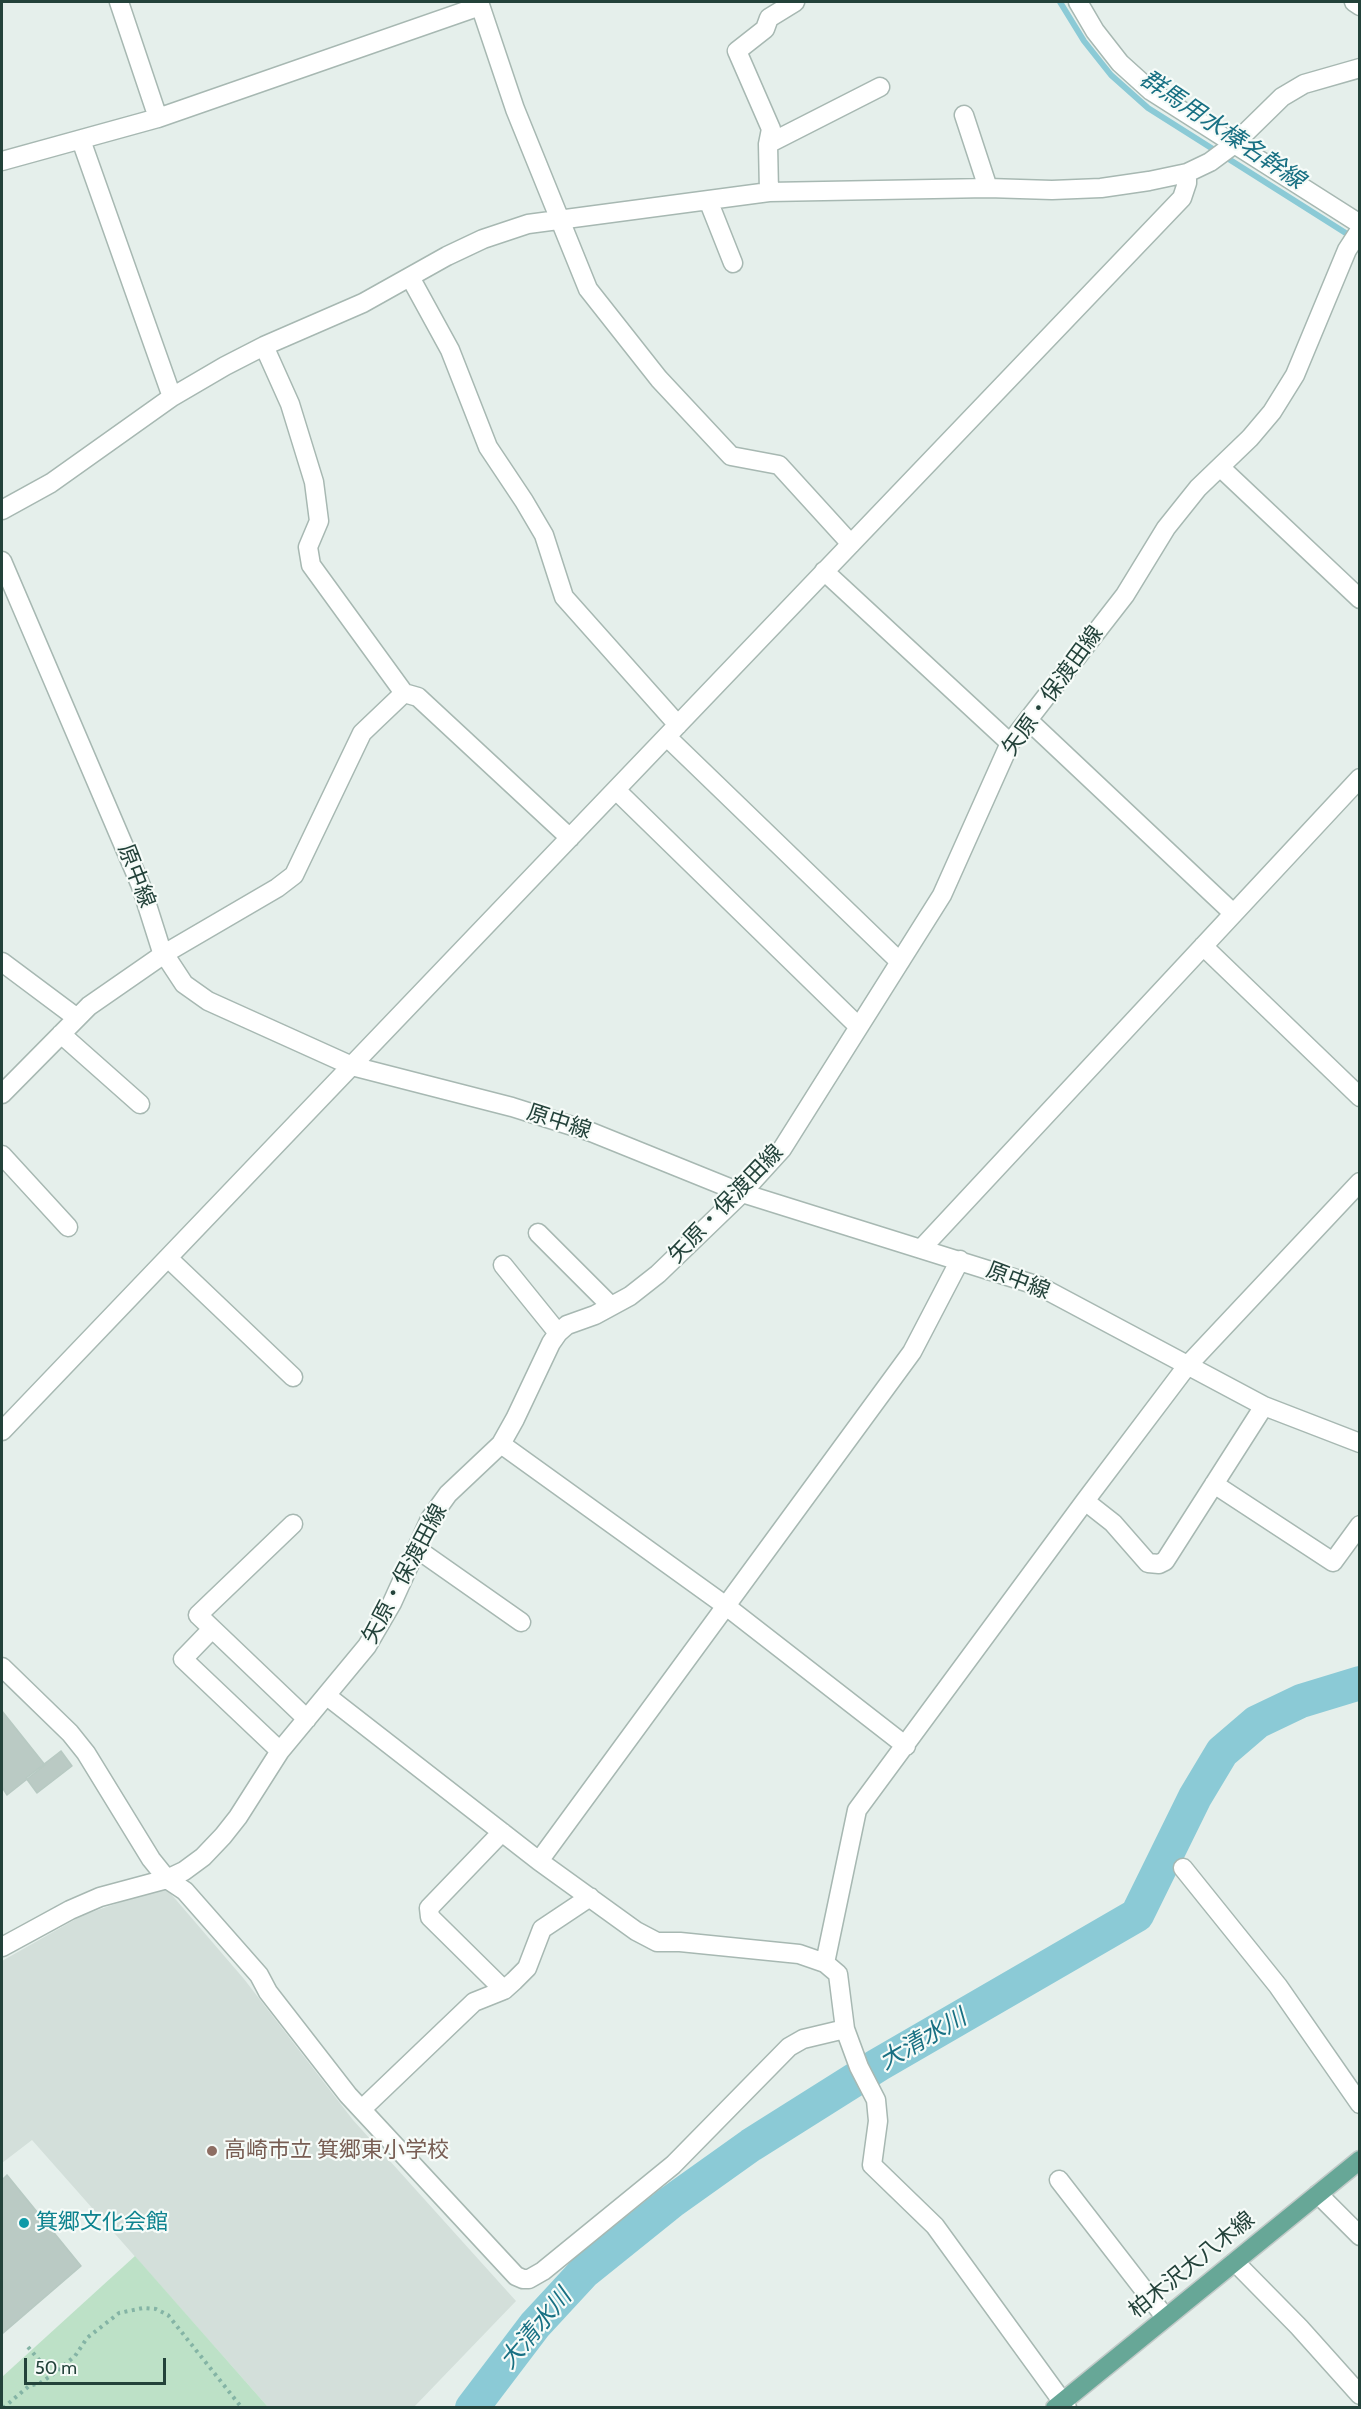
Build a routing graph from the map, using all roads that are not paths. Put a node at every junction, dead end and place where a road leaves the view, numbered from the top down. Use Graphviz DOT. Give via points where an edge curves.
graph roads {
  1 [pos="119,2"];
  2 [pos="795,2"];
  3 [pos="1078,2"];
  4 [pos="1354,2"];
  5 [pos="480,4"];
  6 [pos="1359,6"];
  7 [pos="1359,68"];
  8 [pos="880,87"];
  9 [pos="964,115"];
  10 [pos="158,118"];
  11 [pos="81,140"];
  12 [pos="768,144"];
  13 [pos="1231,147"];
  14 [pos="2,161"];
  15 [pos="1187,173"];
  16 [pos="988,188"];
  17 [pos="769,192"];
  18 [pos="708,200"];
  19 [pos="559,218"];
  20 [pos="1359,229"];
  21 [pos="733,263"];
  22 [pos="410,277"];
  23 [pos="264,346"];
  24 [pos="172,397"];
  25 [pos="1220,467"];
  26 [pos="2,510"];
  27 [pos="850,544"];
  28 [pos="2,561"];
  29 [pos="824,571"];
  30 [pos="1356,589"];
  31 [pos="404,693"];
  32 [pos="1029,720"];
  33 [pos="672,731"];
  34 [pos="1010,743"];
  35 [pos="1359,778"];
  36 [pos="616,790"];
  37 [pos="570,838"];
  38 [pos="1233,913"];
  39 [pos="1203,946"];
  40 [pos="164,954"];
  41 [pos="2,962"];
  42 [pos="900,962"];
  43 [pos="77,1018"];
  44 [pos="859,1027"];
  45 [pos="61,1034"];
  46 [pos="352,1066"];
  47 [pos="2,1094"];
  48 [pos="1359,1097"];
  49 [pos="140,1104"];
  50 [pos="2,1155"];
  51 [pos="1359,1182"];
  52 [pos="742,1193"];
  53 [pos="68,1227"];
  54 [pos="538,1233"];
  55 [pos="921,1249"];
  56 [pos="168,1258"];
  57 [pos="960,1260"];
  58 [pos="503,1265"];
  59 [pos="611,1306"];
  60 [pos="558,1333"];
  61 [pos="1187,1365"];
  62 [pos="293,1377"];
  63 [pos="1264,1406"];
  64 [pos="2,1431"];
  65 [pos="1359,1443"];
  66 [pos="501,1444"];
  67 [pos="1214,1484"];
  68 [pos="1085,1501"];
  69 [pos="293,1524"];
  70 [pos="1359,1525"];
  71 [pos="417,1549"];
  72 [pos="726,1606"];
  73 [pos="521,1622"];
  74 [pos="212,1629"];
  75 [pos="2,1667"];
  76 [pos="327,1696"];
  77 [pos="307,1719"];
  78 [pos="906,1746"];
  79 [pos="280,1751"];
  80 [pos="502,1832"];
  81 [pos="539,1861"];
  82 [pos="1183,1868"];
  83 [pos="167,1879"];
  84 [pos="590,1897"];
  85 [pos="2,1947"];
  86 [pos="825,1963"];
  87 [pos="504,1990"];
  88 [pos="845,2029"];
  89 [pos="1359,2104"];
  90 [pos="362,2109"];
  91 [pos="1359,2160"];
  92 [pos="1059,2180"];
  93 [pos="1318,2194"];
  94 [pos="1359,2236"];
  95 [pos="1234,2262"];
  96 [pos="1165,2317"];
  97 [pos="1359,2395"];
  98 [pos="1061,2405"];
  1 -- 10 [label="street"];
  2 -- 12 [label="street" via="769,18 765,29 737,51 771,129"];
  3 -- 13 [label="street" via="1120,63 1151,91"];
  4 -- 6 [label="street"];
  5 -- 10 [label="street"];
  5 -- 19 [label="street" via="515,109"];
  7 -- 13 [label="street" via="1304,84 1282,97"];
  8 -- 12 [label="street"];
  9 -- 16 [label="street"];
  10 -- 11 [label="street"];
  11 -- 14 [label="street"];
  11 -- 24 [label="street"];
  12 -- 17 [label="street"];
  13 -- 15 [label="street"];
  13 -- 20 [label="street"];
  15 -- 16 [label="street" via="1101,188"];
  15 -- 27 [label="street" via="1182,198"];
  16 -- 17 [label="street"];
  17 -- 18 [label="street"];
  18 -- 19 [label="street"];
  18 -- 21 [label="street"];
  19 -- 22 [label="street" via="483,239"];
  19 -- 27 [label="street" via="588,289 659,379 731,456 779,465"];
  20 -- 25 [label="street, 矢原・保渡田線" via="1295,375 1272,412"];
  22 -- 23 [label="street" via="363,303"];
  22 -- 33 [label="street" via="450,350 488,447 544,535 564,597"];
  23 -- 24 [label="street"];
  23 -- 31 [label="street" via="290,404 314,482 319,521 308,547 311,565"];
  24 -- 26 [label="street" via="51,483"];
  25 -- 30 [label="street"];
  25 -- 32 [label="street, 矢原・保渡田線" via="1166,528 1125,595"];
  27 -- 29 [label="street"];
  28 -- 40 [label="street, 原中線" via="141,886"];
  29 -- 33 [label="street"];
  29 -- 34 [label="street"];
  31 -- 37 [label="street" via="418,697"];
  31 -- 40 [label="street" via="362,733 294,875"];
  32 -- 34 [label="street, 矢原・保渡田線"];
  32 -- 38 [label="street"];
  33 -- 36 [label="street"];
  33 -- 42 [label="street"];
  34 -- 42 [label="street, 矢原・保渡田線" via="942,895"];
  35 -- 38 [label="street"];
  36 -- 37 [label="street"];
  36 -- 44 [label="street"];
  37 -- 46 [label="street"];
  38 -- 39 [label="street"];
  39 -- 48 [label="street"];
  39 -- 55 [label="street"];
  40 -- 43 [label="street"];
  40 -- 46 [label="street, 原中線" via="184,984 208,1001"];
  41 -- 43 [label="street"];
  42 -- 44 [label="street, 矢原・保渡田線"];
  43 -- 45 [label="street"];
  44 -- 52 [label="street, 矢原・保渡田線" via="782,1149"];
  45 -- 47 [label="street"];
  45 -- 49 [label="street"];
  46 -- 52 [label="street, 原中線" via="512,1107 591,1132"];
  46 -- 56 [label="street"];
  50 -- 53 [label="street"];
  51 -- 61 [label="street"];
  52 -- 55 [label="street, 原中線"];
  52 -- 59 [label="street, 矢原・保渡田線" via="658,1274"];
  54 -- 59 [label="street"];
  55 -- 57 [label="street, 原中線"];
  56 -- 62 [label="street"];
  56 -- 64 [label="street"];
  57 -- 61 [label="street, 原中線" via="1039,1286"];
  57 -- 72 [label="street" via="912,1352"];
  58 -- 60 [label="street"];
  59 -- 60 [label="street, 矢原・保渡田線" via="567,1325"];
  60 -- 66 [label="street, 矢原・保渡田線"];
  61 -- 63 [label="street, 原中線"];
  61 -- 68 [label="street"];
  63 -- 65 [label="street, 原中線"];
  63 -- 67 [label="street"];
  66 -- 71 [label="street, 矢原・保渡田線" via="448,1494 430,1519"];
  66 -- 72 [label="street"];
  67 -- 68 [label="street" via="1165,1561 1159,1564 1148,1563 1113,1523"];
  67 -- 70 [label="street" via="1333,1562"];
  68 -- 78 [label="street"];
  69 -- 74 [label="street" via="198,1615"];
  71 -- 73 [label="street"];
  71 -- 76 [label="street, 矢原・保渡田線" via="367,1646"];
  72 -- 78 [label="street"];
  72 -- 81 [label="street"];
  74 -- 77 [label="street"];
  74 -- 79 [label="street" via="183,1659"];
  75 -- 83 [label="street" via="87,1754"];
  76 -- 77 [label="street, 矢原・保渡田線"];
  76 -- 80 [label="street"];
  77 -- 79 [label="street, 矢原・保渡田線"];
  78 -- 86 [label="street" via="857,1809"];
  79 -- 83 [label="street, 矢原・保渡田線" via="224,1836 203,1857"];
  80 -- 81 [label="street"];
  80 -- 87 [label="street" via="429,1908 430,1917"];
  81 -- 84 [label="street"];
  82 -- 89 [label="street" via="1278,1986"];
  83 -- 85 [label="street, 矢原・保渡田線" via="100,1897"];
  83 -- 90 [label="street" via="185,1891 258,1975"];
  84 -- 86 [label="street" via="636,1932 657,1942 799,1954"];
  84 -- 87 [label="street" via="542,1929 527,1968"];
  86 -- 88 [label="street" via="838,1974"];
  87 -- 90 [label="street" via="474,2002"];
  88 -- 90 [label="street" via="803,2039 789,2047 673,2164 529,2279 516,2276"];
  88 -- 98 [label="street" via="876,2100 878,2121 872,2165 935,2226"];
  91 -- 93 [label="main road, 柏木沢大八木線"];
  92 -- 96 [label="street"];
  93 -- 94 [label="street"];
  93 -- 95 [label="main road, 柏木沢大八木線"];
  95 -- 96 [label="main road, 柏木沢大八木線"];
  95 -- 97 [label="street"];
  96 -- 98 [label="main road, 柏木沢大八木線"];
}
